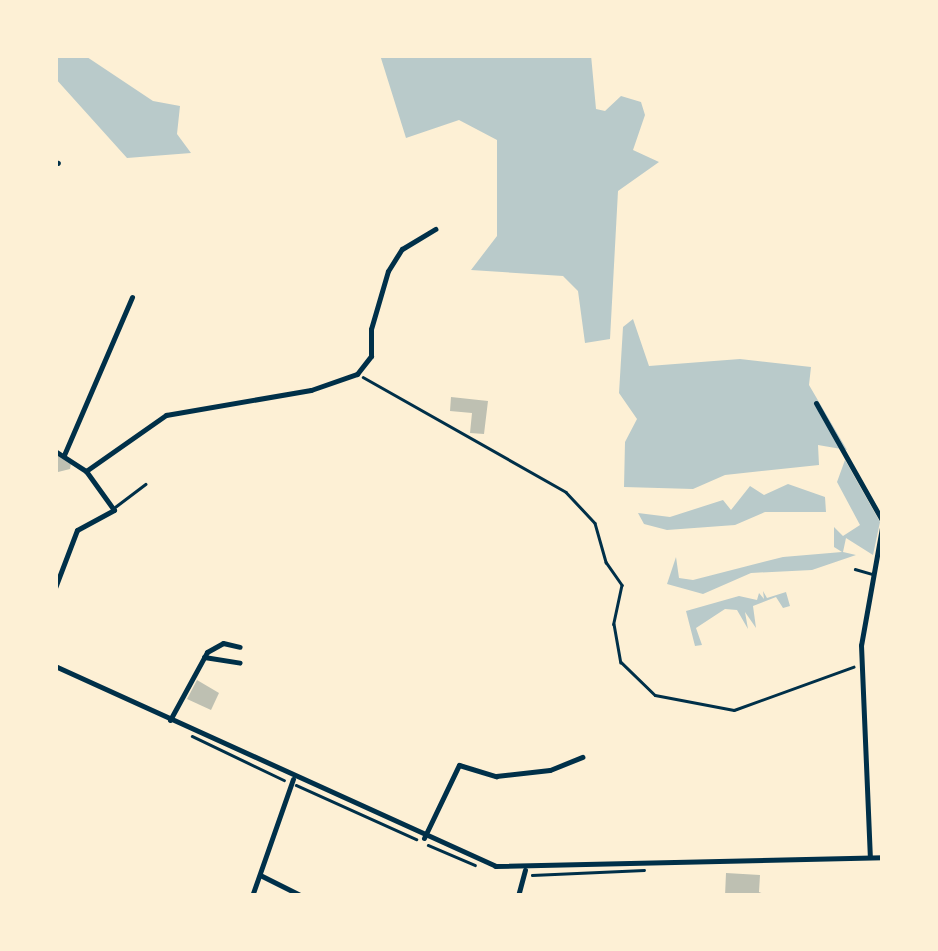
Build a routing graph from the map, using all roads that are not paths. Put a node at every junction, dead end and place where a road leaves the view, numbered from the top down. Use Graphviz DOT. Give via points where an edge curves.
graph roads {
  1 [pos="435,228"];
  2 [pos="132,297"];
  3 [pos="816,403"];
  4 [pos="55,451"];
  5 [pos="64,455"];
  6 [pos="86,472"];
  7 [pos="145,484"];
  8 [pos="113,508"];
  9 [pos="883,536"];
  10 [pos="855,569"];
  11 [pos="874,574"];
  12 [pos="55,588"];
  13 [pos="240,648"];
  14 [pos="204,657"];
  15 [pos="240,664"];
  16 [pos="55,666"];
  17 [pos="170,720"];
  18 [pos="582,758"];
  19 [pos="292,781"];
  20 [pos="424,838"];
  21 [pos="883,856"];
  22 [pos="871,860"];
  23 [pos="524,872"];
  24 [pos="260,876"];
  25 [pos="252,896"];
  26 [pos="302,896"];
  27 [pos="518,896"];
  1 -- 6 [label="street" via="402,249 388,271 370,329 371,356 357,374 311,390 166,415"];
  2 -- 5 [label="street"];
  3 -- 9 [label="street" via="883,522"];
  4 -- 5 [label="street"];
  5 -- 6 [label="street"];
  6 -- 8 [label="street"];
  7 -- 8 [label="lane"];
  8 -- 12 [label="street" via="77,530"];
  9 -- 11 [label="street"];
  10 -- 11 [label="lane"];
  11 -- 22 [label="street" via="861,660"];
  13 -- 14 [label="street" via="222,644"];
  14 -- 15 [label="street"];
  14 -- 17 [label="street"];
  16 -- 17 [label="street"];
  17 -- 19 [label="street"];
  18 -- 20 [label="street" via="550,770 496,776 460,765"];
  19 -- 20 [label="street"];
  19 -- 24 [label="street"];
  20 -- 23 [label="street" via="470,860"];
  21 -- 22 [label="street"];
  22 -- 23 [label="street"];
  23 -- 27 [label="street"];
  24 -- 25 [label="street"];
  24 -- 26 [label="street"];
}
